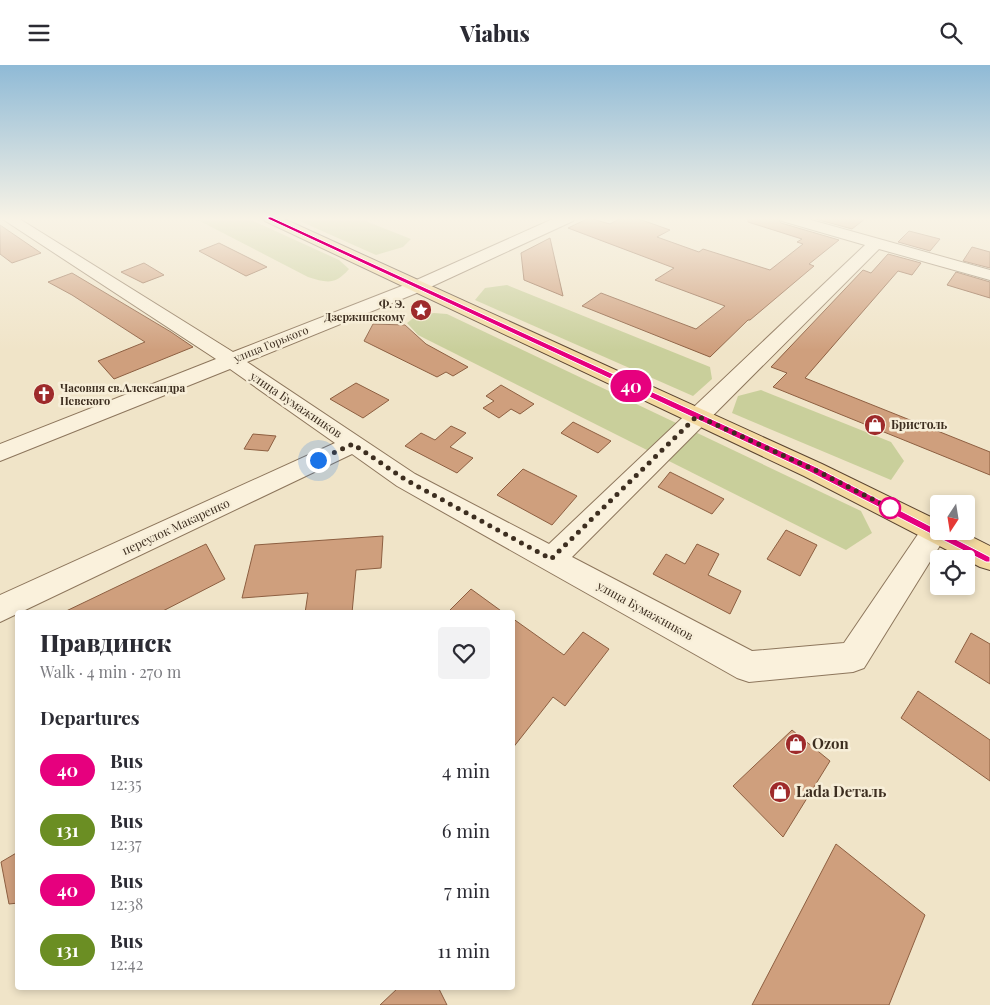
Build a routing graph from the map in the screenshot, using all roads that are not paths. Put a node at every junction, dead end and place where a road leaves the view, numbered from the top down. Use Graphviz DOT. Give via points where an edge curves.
graph roads {
  1 [pos="77,262"];
  2 [pos="365,262"];
  3 [pos="471,262"];
  4 [pos="856,262"];
  5 [pos="943,262"];
  6 [pos="990,275"];
  7 [pos="418,286"];
  8 [pos="231,360"];
  9 [pos="697,416"];
  10 [pos="353,444"];
  11 [pos="0,453"];
  12 [pos="930,528"];
  13 [pos="930,539"];
  14 [pos="953,540"];
  15 [pos="551,559"];
  16 [pos="990,559"];
  17 [pos="0,609"];
  1 -- 8 [label="street, улица Бумажников"];
  2 -- 7 [label="main road"];
  3 -- 7 [label="street, улица Горького"];
  4 -- 9 [label="street"];
  5 -- 6 [label="street"];
  7 -- 8 [label="street, улица Горького"];
  7 -- 9 [label="main road"];
  8 -- 10 [label="street, улица Бумажников"];
  8 -- 11 [label="street, улица Горького"];
  9 -- 12 [label="main road" via="813,469"];
  9 -- 15 [label="street"];
  10 -- 15 [label="street, улица Бумажников" via="406,480"];
  10 -- 17 [label="street, переулок Макаренко"];
  13 -- 15 [label="street, улица Бумажников" via="853,657 749,667"];
  14 -- 16 [label="main road"];
}
